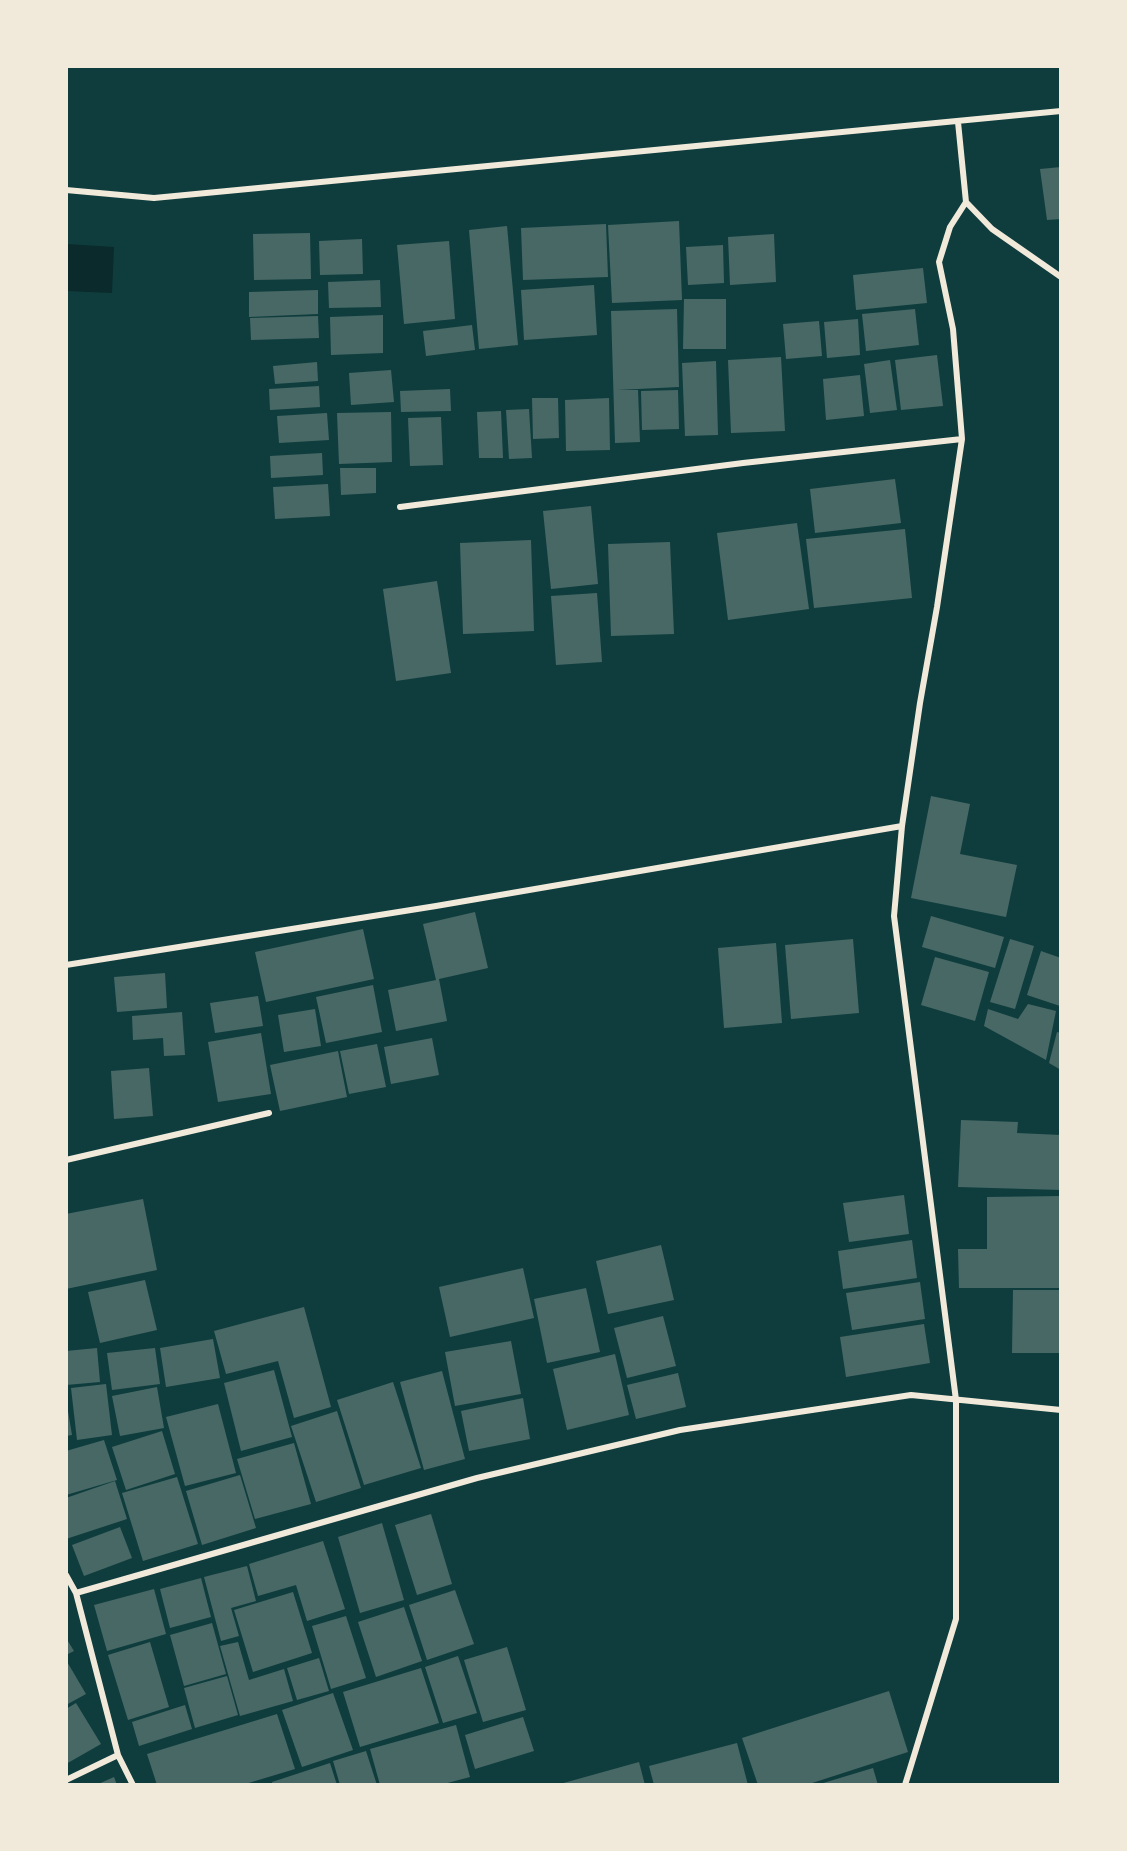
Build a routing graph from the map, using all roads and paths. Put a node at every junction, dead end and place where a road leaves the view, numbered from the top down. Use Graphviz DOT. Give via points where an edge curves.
graph roads {
  1 [pos="1061,111"];
  2 [pos="958,122"];
  3 [pos="66,190"];
  4 [pos="966,202"];
  5 [pos="1061,277"];
  6 [pos="962,439"];
  7 [pos="400,507"];
  8 [pos="902,826"];
  9 [pos="66,965"];
  10 [pos="269,1113"];
  11 [pos="66,1160"];
  12 [pos="956,1400"];
  13 [pos="1061,1410"];
  14 [pos="66,1575"];
  15 [pos="76,1593"];
  16 [pos="118,1755"];
  17 [pos="66,1780"];
  18 [pos="133,1785"];
  19 [pos="905,1785"];
  1 -- 2 [label="street"];
  2 -- 3 [label="street" via="154,198"];
  2 -- 4 [label="street"];
  4 -- 5 [label="street" via="993,229"];
  4 -- 6 [label="street" via="950,227 939,262 953,329"];
  6 -- 7 [label="street"];
  6 -- 8 [label="street"];
  8 -- 9 [label="street"];
  8 -- 12 [label="street" via="894,916"];
  10 -- 11 [label="street"];
  12 -- 13 [label="street"];
  12 -- 15 [label="street" via="911,1395 680,1430 477,1478"];
  12 -- 19 [label="street" via="956,1618"];
  14 -- 15 [label="street"];
  15 -- 16 [label="street"];
  16 -- 17 [label="street"];
  16 -- 18 [label="street"];
}
